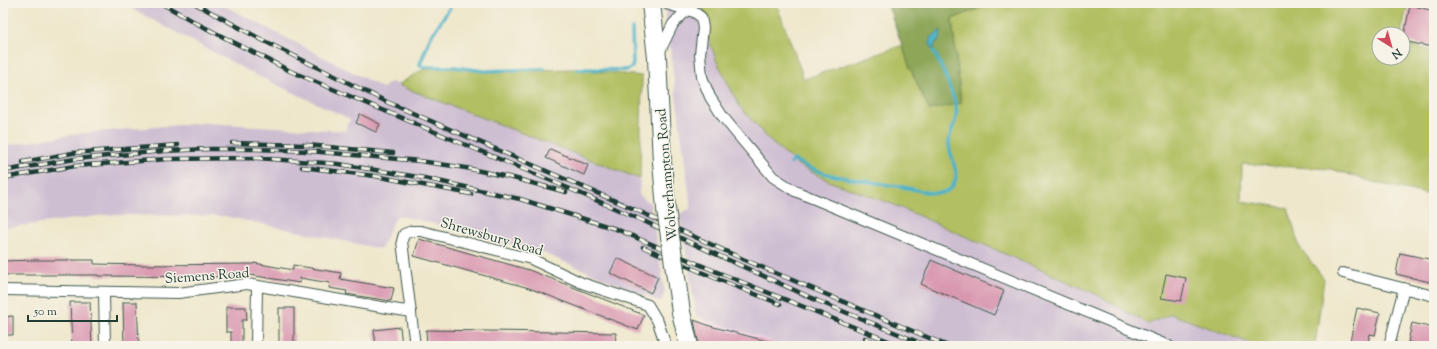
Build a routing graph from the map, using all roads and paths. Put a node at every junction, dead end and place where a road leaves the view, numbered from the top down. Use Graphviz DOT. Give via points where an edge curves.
graph roads {
  1 [pos="651,3"];
  2 [pos="663,3"];
  3 [pos="687,10"];
  4 [pos="657,58"];
  5 [pos="1343,273"];
  6 [pos="257,286"];
  7 [pos="1404,288"];
  8 [pos="3,290"];
  9 [pos="104,292"];
  10 [pos="1434,296"];
  11 [pos="411,312"];
  12 [pos="105,346"];
  13 [pos="256,346"];
  14 [pos="415,346"];
  15 [pos="666,346"];
  16 [pos="688,346"];
  17 [pos="1169,346"];
  18 [pos="1389,346"];
  1 -- 4 [label="highway, Wolverhampton Road"];
  2 -- 3 [label="street"];
  3 -- 4 [label="street" via="673,24"];
  3 -- 17 [label="street" via="701,17 702,77 710,97 723,117 773,177 794,191"];
  4 -- 16 [label="highway, Wolverhampton Road, bridge" via="666,209"];
  5 -- 7 [label="street"];
  6 -- 9 [label="street, Siemens Road" via="247,284 178,293"];
  6 -- 11 [label="street, Siemens Road"];
  6 -- 13 [label="street"];
  7 -- 10 [label="street"];
  7 -- 18 [label="street"];
  8 -- 9 [label="street, Siemens Road"];
  9 -- 12 [label="street"];
  11 -- 14 [label="street"];
  11 -- 15 [label="street, Shrewsbury Road" via="402,241 404,234 421,231 531,259 582,283 648,305 658,322"];
}
